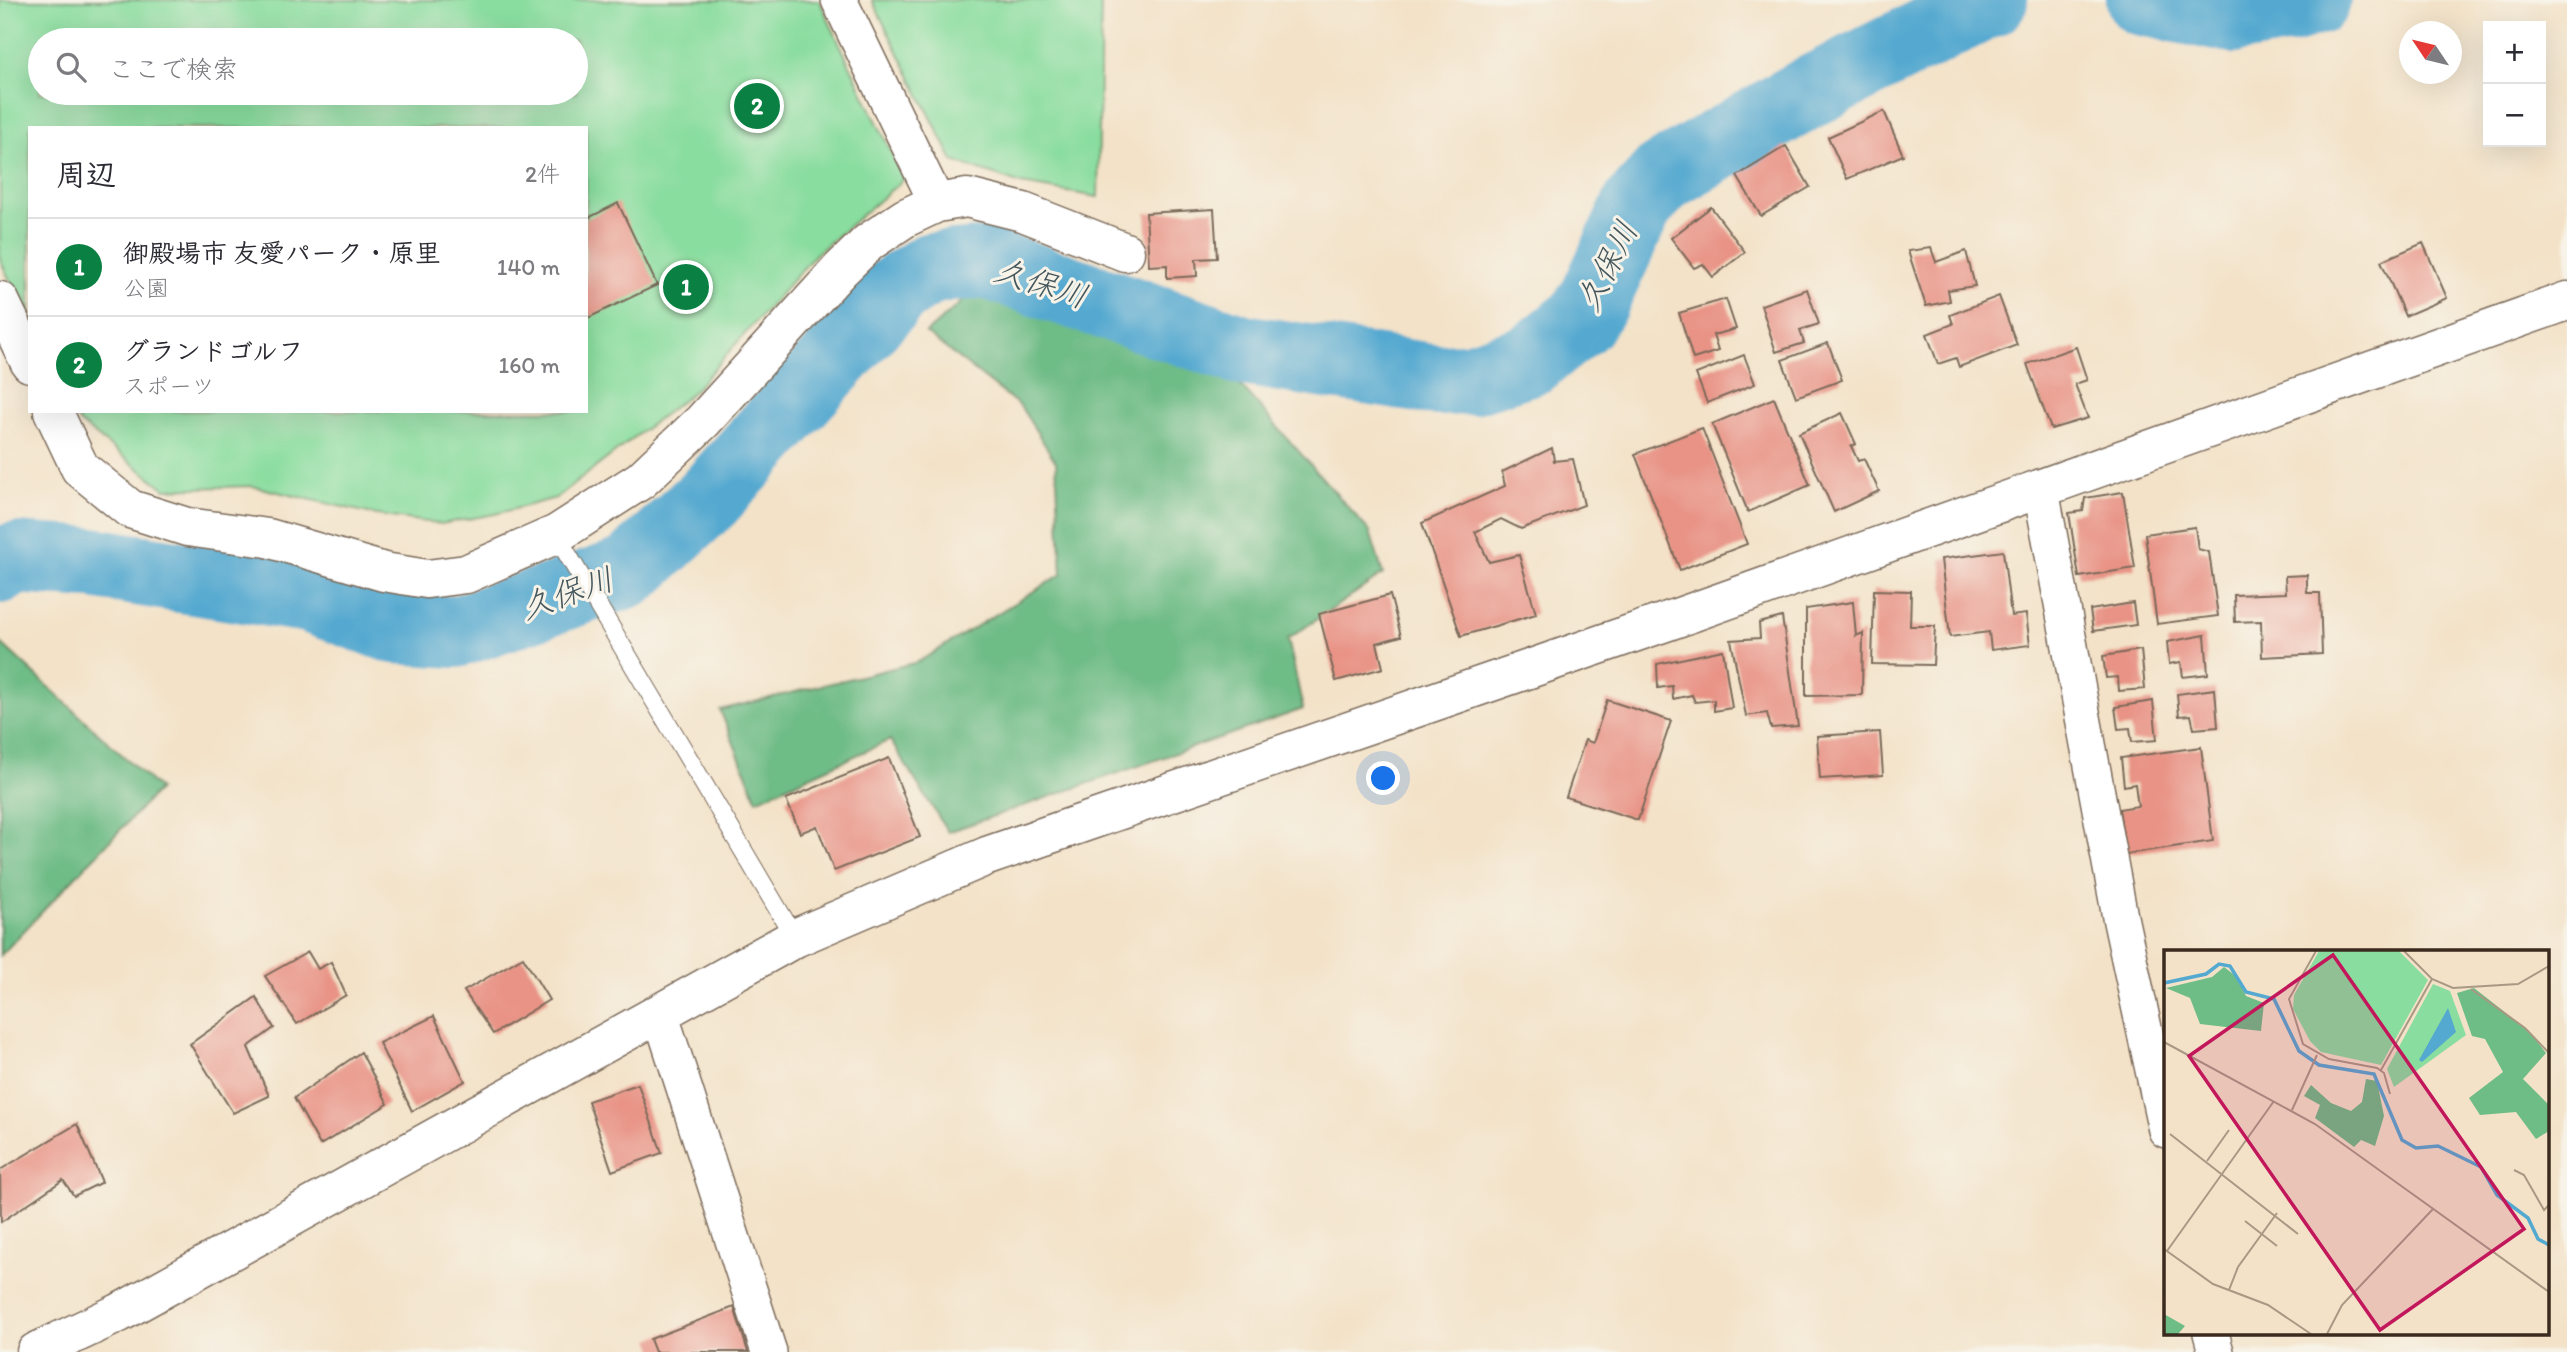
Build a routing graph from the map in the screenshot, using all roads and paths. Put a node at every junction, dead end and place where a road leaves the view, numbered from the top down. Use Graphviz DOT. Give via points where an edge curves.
graph roads {
  1 [pos="839,0"];
  2 [pos="937,202"];
  3 [pos="1125,252"];
  4 [pos="0,301"];
  5 [pos="2567,301"];
  6 [pos="28,359"];
  7 [pos="54,413"];
  8 [pos="2041,490"];
  9 [pos="561,542"];
  10 [pos="794,939"];
  11 [pos="660,1013"];
  12 [pos="2164,1121"];
  13 [pos="2211,1334"];
  14 [pos="36,1352"];
  15 [pos="769,1352"];
  16 [pos="2216,1352"];
  1 -- 2 [label="street"];
  2 -- 3 [label="street" via="967,198 1023,212"];
  2 -- 9 [label="street" via="869,242 703,421 641,480"];
  4 -- 6 [label="street"];
  5 -- 8 [label="street"];
  7 -- 9 [label="street" via="80,468 130,509 187,527 268,538 384,572 427,579 466,574"];
  8 -- 10 [label="street" via="987,856"];
  8 -- 12 [label="street" via="2120,917"];
  9 -- 10 [label="lane"];
  10 -- 11 [label="street"];
  11 -- 14 [label="street" via="119,1313"];
  11 -- 15 [label="street"];
  13 -- 16 [label="street"];
}
